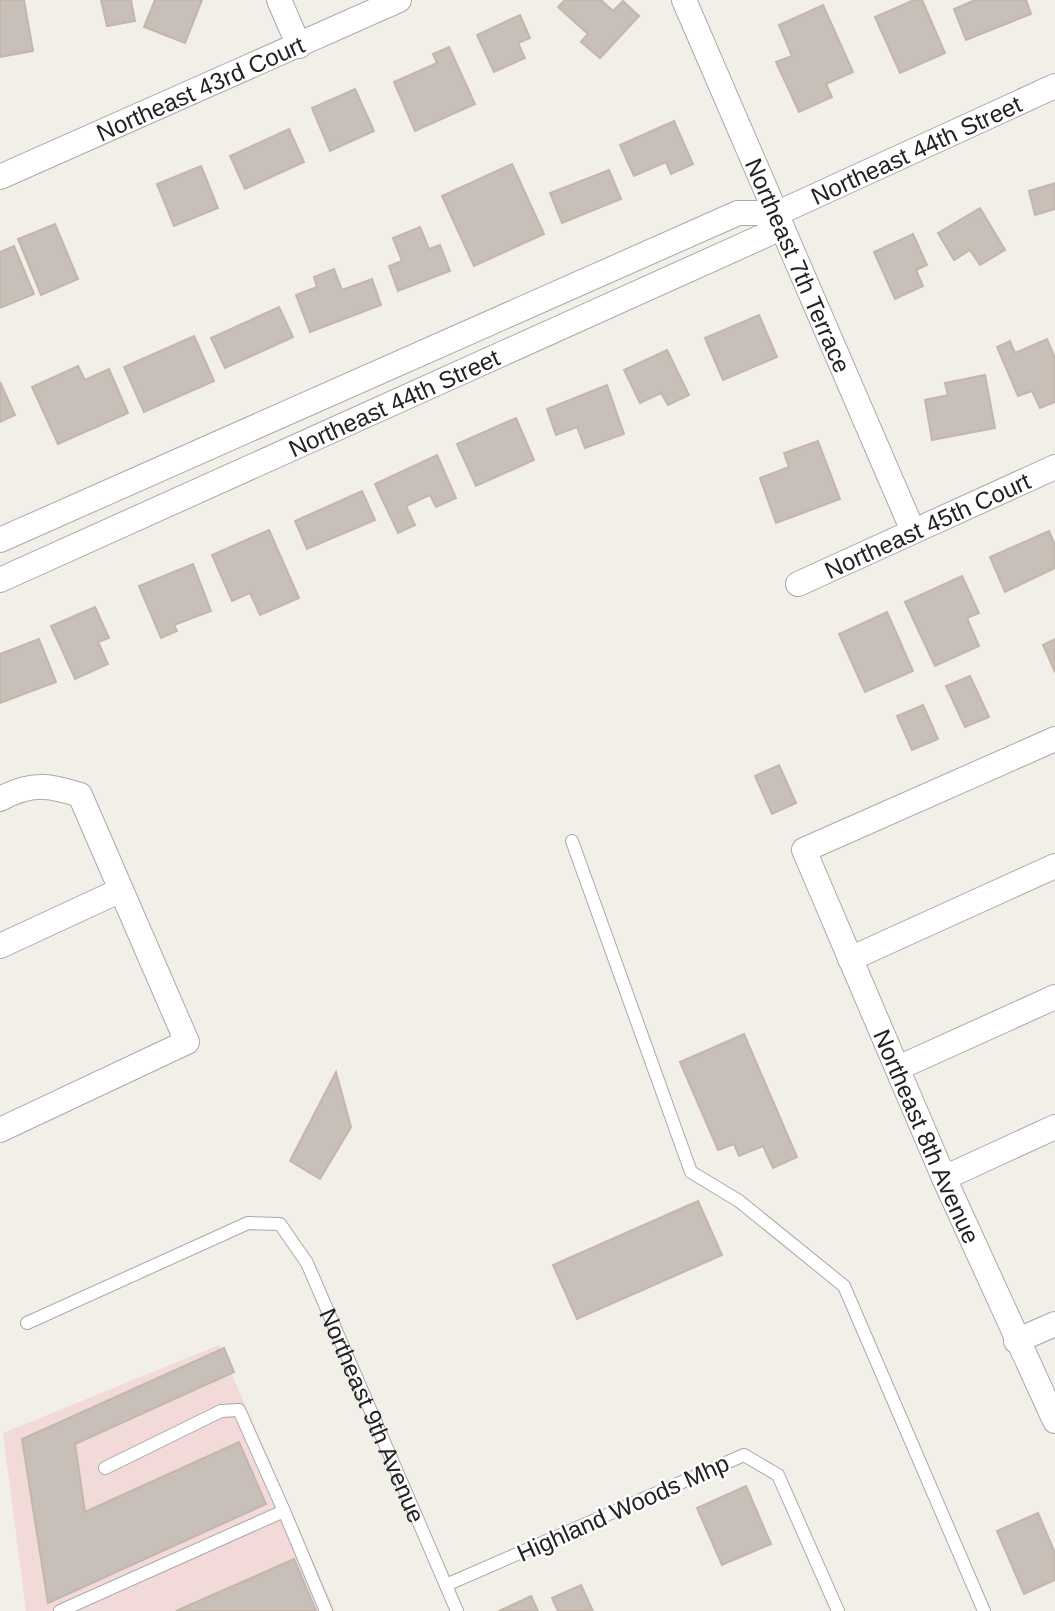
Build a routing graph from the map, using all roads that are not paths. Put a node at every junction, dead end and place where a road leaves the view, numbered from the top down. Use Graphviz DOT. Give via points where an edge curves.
graph roads {
  1 [pos="279,0"];
  2 [pos="400,0"];
  3 [pos="684,0"];
  4 [pos="299,46"];
  5 [pos="1055,86"];
  6 [pos="0,177"];
  7 [pos="778,213"];
  8 [pos="1055,467"];
  9 [pos="913,531"];
  10 [pos="0,540"];
  11 [pos="0,580"];
  12 [pos="798,584"];
  13 [pos="1055,739"];
  14 [pos="0,799"];
  15 [pos="572,841"];
  16 [pos="1055,866"];
  17 [pos="121,890"];
  18 [pos="0,946"];
  19 [pos="850,959"];
  20 [pos="1055,997"];
  21 [pos="898,1068"];
  22 [pos="1055,1127"];
  23 [pos="0,1130"];
  24 [pos="944,1178"];
  25 [pos="27,1324"];
  26 [pos="1055,1324"];
  27 [pos="1016,1341"];
  28 [pos="1055,1421"];
  29 [pos="105,1468"];
  30 [pos="284,1511"];
  31 [pos="446,1585"];
  32 [pos="60,1611"];
  33 [pos="326,1611"];
  34 [pos="457,1611"];
  35 [pos="838,1611"];
  36 [pos="984,1611"];
  1 -- 4 [label="street"];
  2 -- 4 [label="street, Northeast 43rd Court"];
  3 -- 7 [label="street, Northeast 7th Terrace"];
  4 -- 6 [label="street, Northeast 43rd Court"];
  5 -- 7 [label="street, Northeast 44th Street"];
  7 -- 9 [label="street, Northeast 7th Terrace"];
  7 -- 10 [label="street, Northeast 44th Street" via="738,213"];
  7 -- 11 [label="street, Northeast 44th Street" via="768,234"];
  8 -- 9 [label="street, Northeast 45th Court"];
  9 -- 12 [label="street, Northeast 45th Court"];
  13 -- 19 [label="street, Northeast 8th Avenue" via="804,850"];
  14 -- 17 [label="street" via="48,785 80,795"];
  15 -- 36 [label="lane" via="691,1172 739,1201 844,1286"];
  16 -- 19 [label="street"];
  17 -- 18 [label="street"];
  17 -- 23 [label="street" via="187,1042"];
  19 -- 21 [label="street, Northeast 8th Avenue"];
  20 -- 21 [label="street"];
  21 -- 24 [label="street, Northeast 8th Avenue"];
  22 -- 24 [label="street"];
  24 -- 27 [label="street, Northeast 8th Avenue"];
  25 -- 31 [label="lane, Northeast 9th Avenue" via="248,1223 280,1224 307,1263"];
  26 -- 27 [label="street"];
  27 -- 28 [label="street, Northeast 8th Avenue"];
  29 -- 30 [label="lane" via="221,1411 239,1410"];
  30 -- 32 [label="lane"];
  30 -- 33 [label="lane"];
  31 -- 34 [label="lane, Northeast 9th Avenue"];
  31 -- 35 [label="lane, Highland Woods Mhp" via="744,1455 778,1475"];
}
